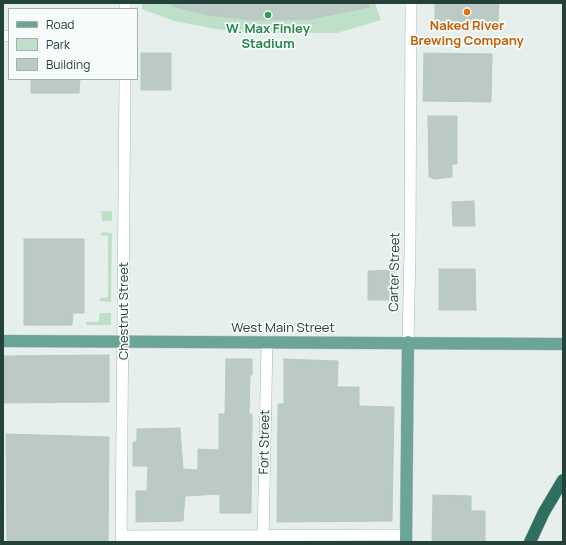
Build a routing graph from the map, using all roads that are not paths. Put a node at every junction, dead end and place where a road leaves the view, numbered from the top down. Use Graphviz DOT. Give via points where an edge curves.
graph roads {
  1 [pos="411,3"];
  2 [pos="125,80"];
  3 [pos="3,340"];
  4 [pos="124,341"];
  5 [pos="267,342"];
  6 [pos="408,342"];
  7 [pos="563,344"];
  8 [pos="563,480"];
  9 [pos="121,539"];
  10 [pos="263,539"];
  11 [pos="406,539"];
  12 [pos="530,542"];
  1 -- 6 [label="street, Carter Street"];
  2 -- 4 [label="street, Chestnut Street"];
  3 -- 4 [label="main road, West Main Street"];
  4 -- 5 [label="main road, West Main Street"];
  4 -- 9 [label="street, Chestnut Street"];
  5 -- 6 [label="main road, West Main Street"];
  5 -- 10 [label="street, Fort Street"];
  6 -- 7 [label="main road, West Main Street"];
  6 -- 11 [label="main road, Carter Street"];
  8 -- 12 [label="highway"];
  9 -- 10 [label="street"];
  10 -- 11 [label="street"];
}
